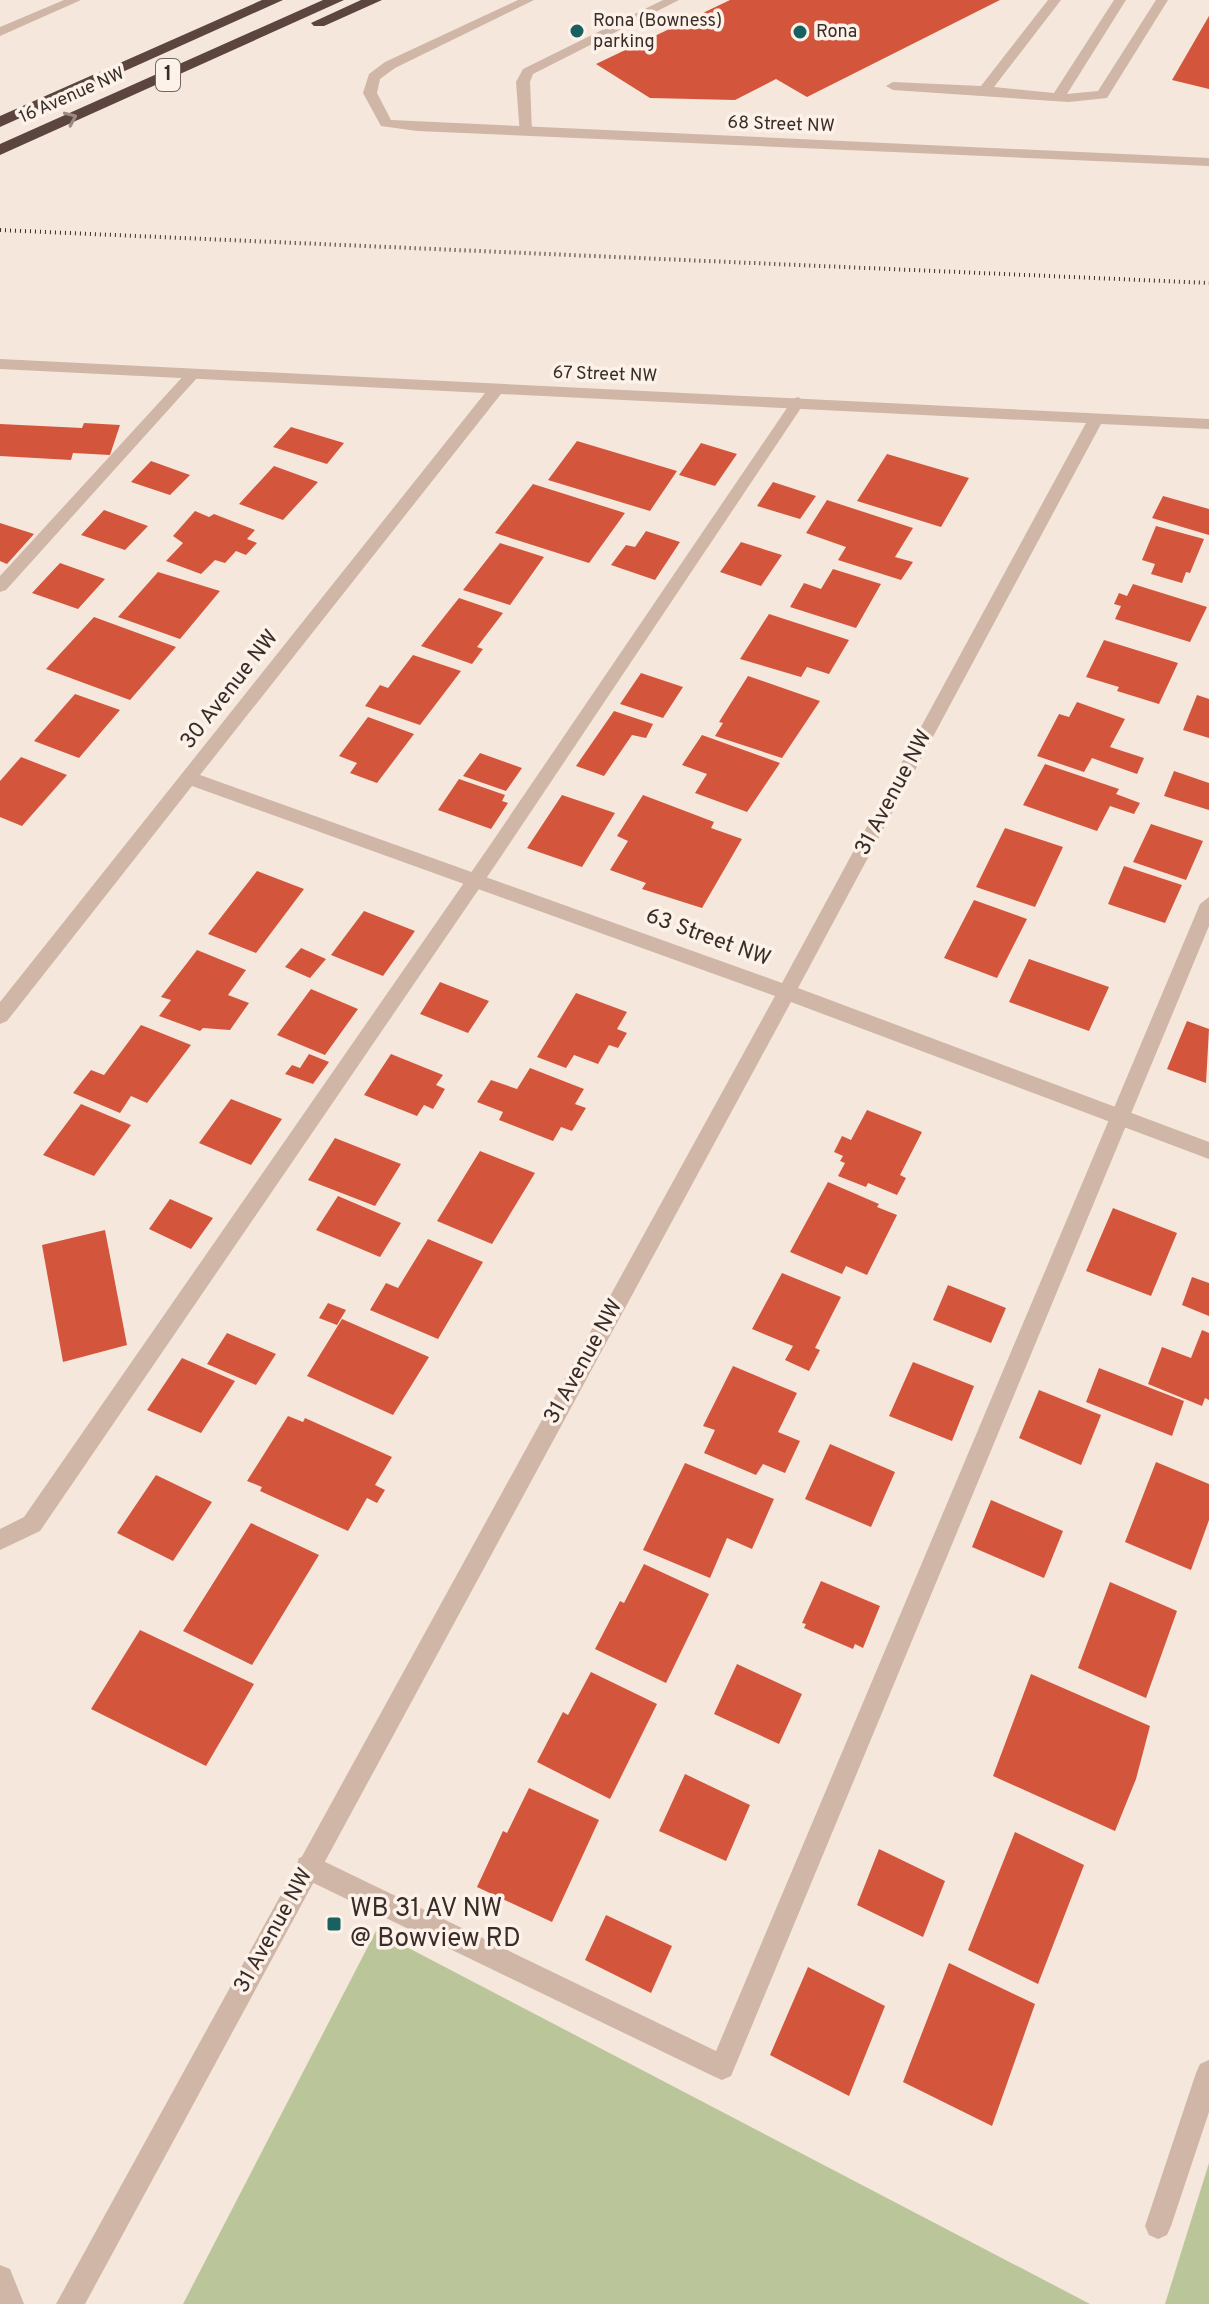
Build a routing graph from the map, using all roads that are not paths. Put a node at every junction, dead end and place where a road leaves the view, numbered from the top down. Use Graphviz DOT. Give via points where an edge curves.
graph roads {
  1 [pos="75,0"];
  2 [pos="246,0"];
  3 [pos="275,0"];
  4 [pos="336,0"];
  5 [pos="374,0"];
  6 [pos="528,0"];
  7 [pos="673,0"];
  8 [pos="1055,0"];
  9 [pos="1120,0"];
  10 [pos="1162,0"];
  11 [pos="0,32"];
  12 [pos="195,63"];
  13 [pos="893,86"];
  14 [pos="985,90"];
  15 [pos="1058,97"];
  16 [pos="5,120"];
  17 [pos="525,132"];
  18 [pos="0,150"];
  19 [pos="1209,162"];
  20 [pos="0,364"];
  21 [pos="192,375"];
  22 [pos="495,391"];
  23 [pos="798,402"];
  24 [pos="1096,419"];
  25 [pos="1209,424"];
  26 [pos="0,586"];
  27 [pos="189,778"];
  28 [pos="476,879"];
  29 [pos="1209,904"];
  30 [pos="787,992"];
  31 [pos="0,1016"];
  32 [pos="1119,1119"];
  33 [pos="1209,1151"];
  34 [pos="0,1540"];
  35 [pos="308,1867"];
  36 [pos="1209,2073"];
  37 [pos="1158,2226"];
  38 [pos="0,2279"];
  39 [pos="10,2304"];
  40 [pos="70,2304"];
  1 -- 11 [label="street"];
  2 -- 16 [label="highway"];
  3 -- 16 [label="highway, 16 Avenue NW / 1"];
  4 -- 12 [label="highway, 16 Avenue NW / 1"];
  5 -- 12 [label="highway" via="328,21"];
  6 -- 17 [label="street, 68 Street NW" via="390,65 374,77 370,93 386,123"];
  7 -- 17 [label="street" via="528,72 523,82"];
  8 -- 14 [label="street"];
  9 -- 15 [label="street"];
  10 -- 15 [label="street" via="1102,95"];
  18 -- 12 [label="highway, 16 Avenue NW / 1, one-way"];
  13 -- 14 [label="street"];
  14 -- 15 [label="street"];
  17 -- 19 [label="street, 68 Street NW"];
  20 -- 21 [label="street, 67 Street NW"];
  21 -- 22 [label="street, 67 Street NW"];
  21 -- 26 [label="street"];
  22 -- 23 [label="street, 67 Street NW"];
  22 -- 27 [label="street, 30 Avenue NW"];
  23 -- 24 [label="street, 67 Street NW"];
  23 -- 28 [label="street"];
  24 -- 25 [label="street, 67 Street NW"];
  24 -- 30 [label="street, 31 Avenue NW"];
  27 -- 28 [label="street, 63 Street NW"];
  27 -- 31 [label="street, 30 Avenue NW"];
  28 -- 30 [label="street, 63 Street NW"];
  28 -- 34 [label="street" via="32,1524"];
  29 -- 32 [label="street"];
  30 -- 32 [label="street, 63 Street NW"];
  30 -- 35 [label="street, 31 Avenue NW"];
  32 -- 33 [label="street, 63 Street NW"];
  32 -- 35 [label="street" via="722,2067"];
  35 -- 40 [label="street, 31 Avenue NW"];
  36 -- 37 [label="street"];
  38 -- 39 [label="street"];
}
